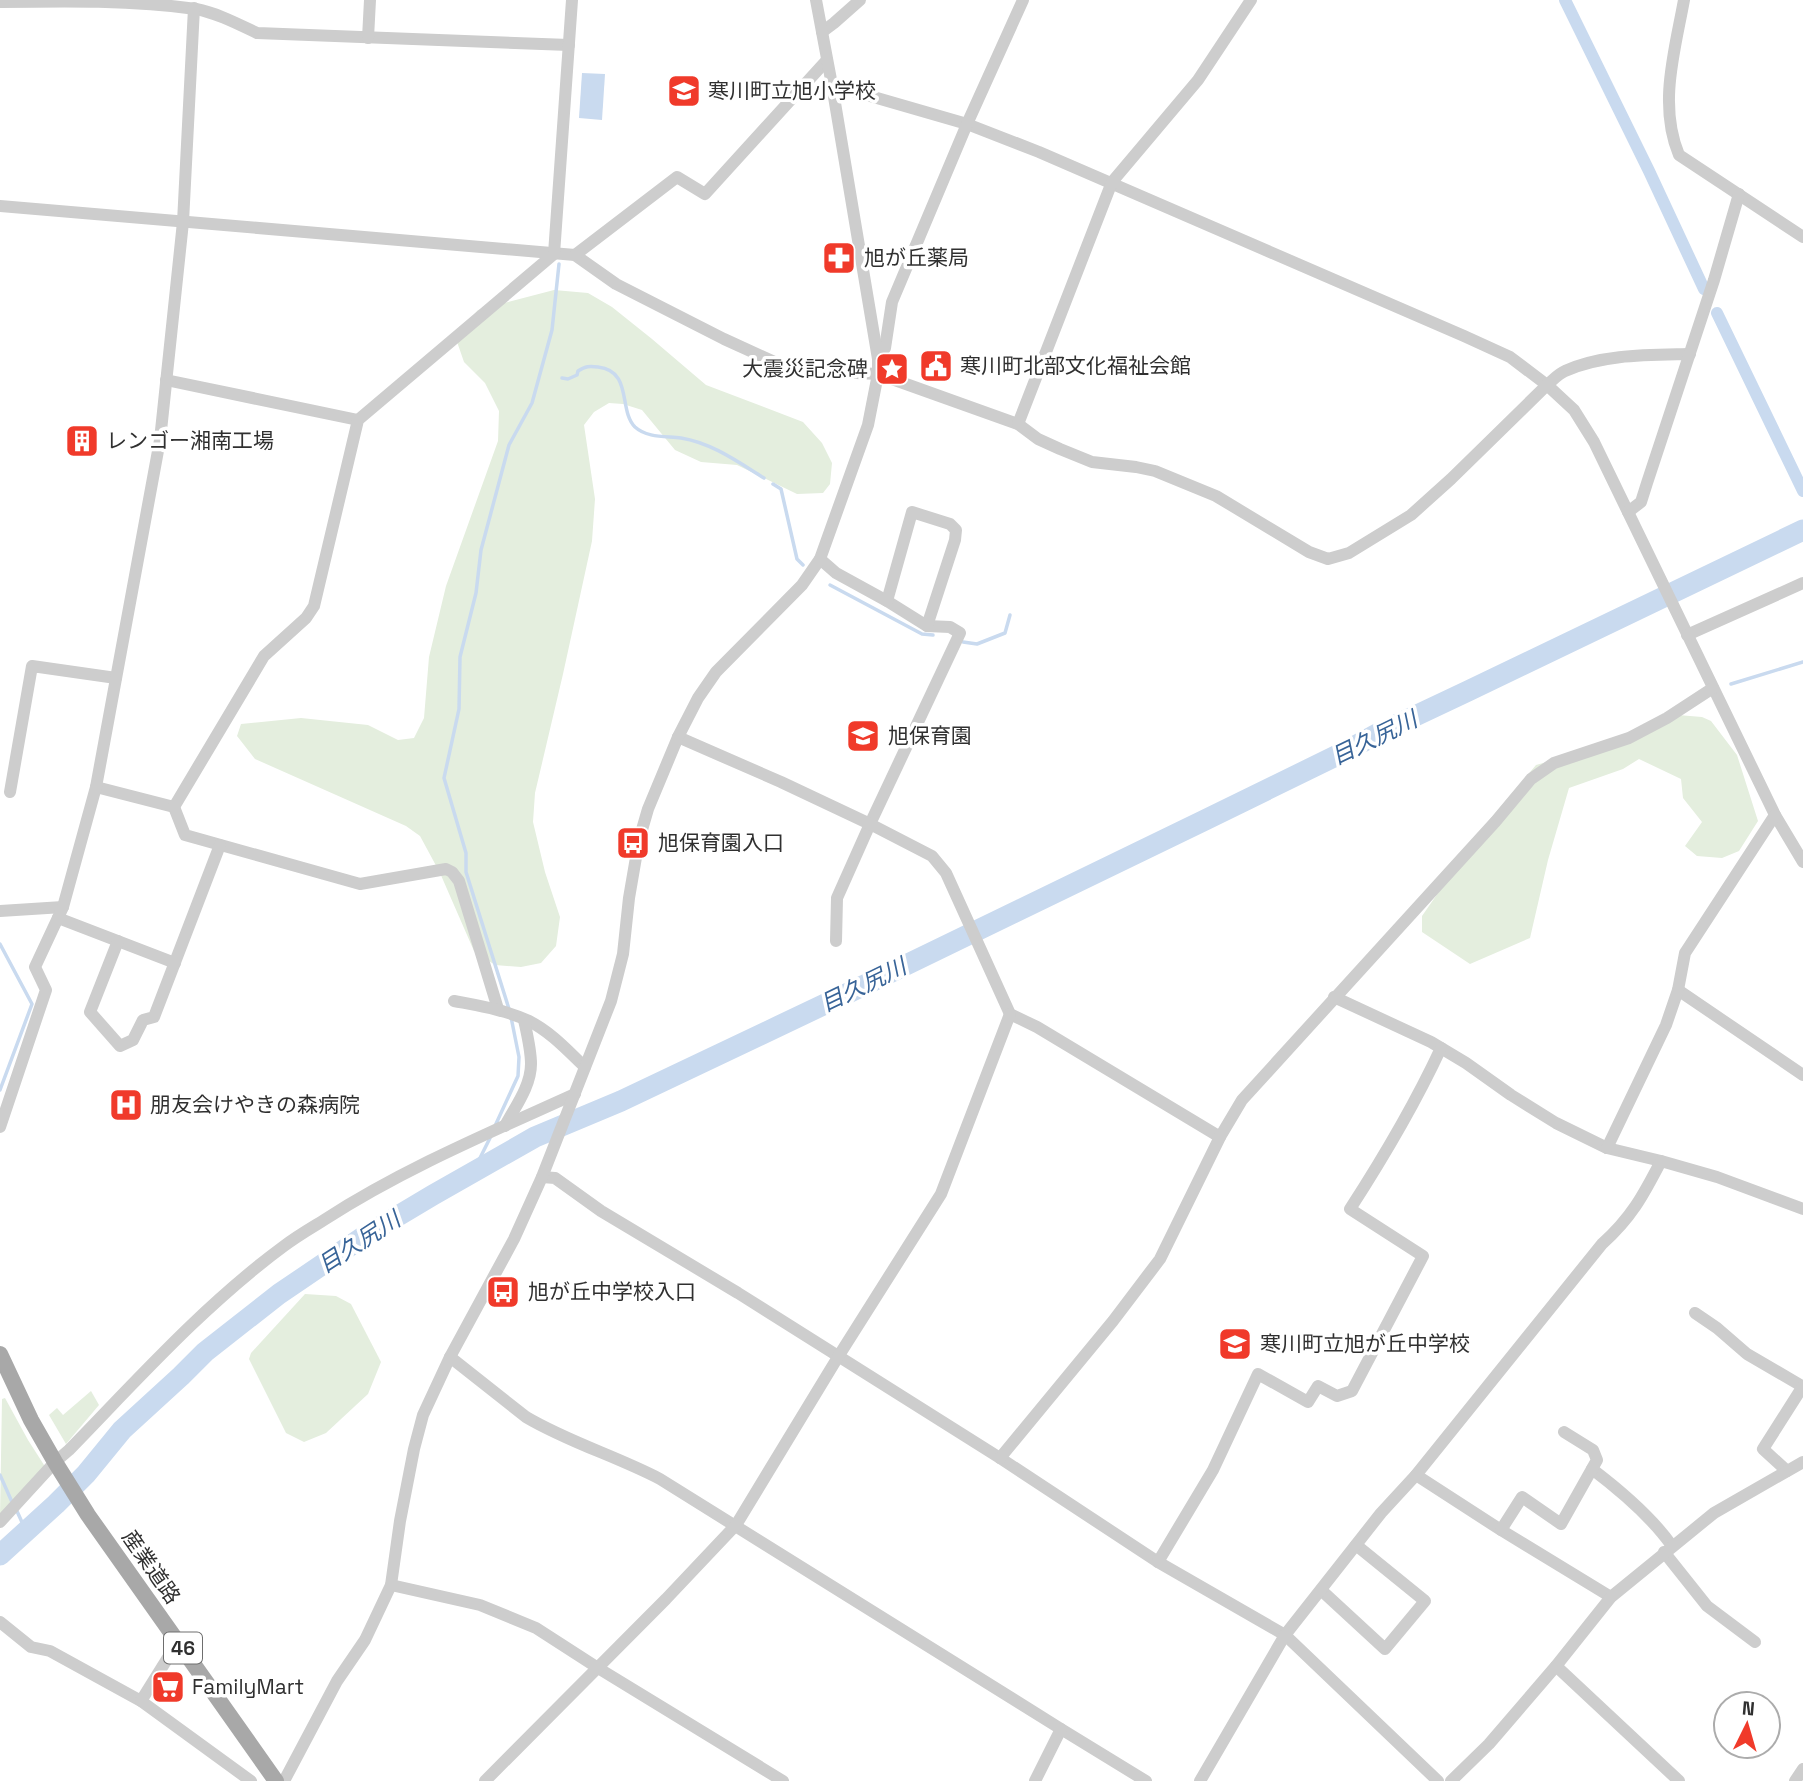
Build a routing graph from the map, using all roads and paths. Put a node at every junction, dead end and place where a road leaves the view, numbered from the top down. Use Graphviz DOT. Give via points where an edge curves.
graph roads {
  1 [pos="370,0"];
  2 [pos="572,0"];
  3 [pos="816,0"];
  4 [pos="860,0"];
  5 [pos="1023,0"];
  6 [pos="1251,0"];
  7 [pos="1684,0"];
  8 [pos="0,2"];
  9 [pos="191,5"];
  10 [pos="822,32"];
  11 [pos="368,38"];
  12 [pos="569,45"];
  13 [pos="827,60"];
  14 [pos="832,85"];
  15 [pos="967,124"];
  16 [pos="1112,182"];
  17 [pos="1740,194"];
  18 [pos="0,206"];
  19 [pos="183,222"];
  20 [pos="1803,237"];
  21 [pos="554,254"];
  22 [pos="575,255"];
  23 [pos="1690,354"];
  24 [pos="878,359"];
  25 [pos="878,374"];
  26 [pos="166,380"];
  27 [pos="1547,385"];
  28 [pos="358,420"];
  29 [pos="1018,424"];
  30 [pos="1628,512"];
  31 [pos="820,559"];
  32 [pos="1803,583"];
  33 [pos="887,601"];
  34 [pos="927,626"];
  35 [pos="1686,633"];
  36 [pos="116,678"];
  37 [pos="1713,688"];
  38 [pos="678,737"];
  39 [pos="96,787"];
  40 [pos="10,793"];
  41 [pos="174,807"];
  42 [pos="1775,815"];
  43 [pos="870,824"];
  44 [pos="220,845"];
  45 [pos="1803,862"];
  46 [pos="0,911"];
  47 [pos="61,912"];
  48 [pos="118,941"];
  49 [pos="836,941"];
  50 [pos="175,963"];
  51 [pos="1678,990"];
  52 [pos="1334,997"];
  53 [pos="454,1000"];
  54 [pos="498,1009"];
  55 [pos="1010,1014"];
  56 [pos="524,1020"];
  57 [pos="1441,1048"];
  58 [pos="585,1067"];
  59 [pos="1803,1075"];
  60 [pos="574,1096"];
  61 [pos="504,1126"];
  62 [pos="0,1127"];
  63 [pos="1220,1137"];
  64 [pos="1607,1148"];
  65 [pos="1661,1161"];
  66 [pos="541,1177"];
  67 [pos="1803,1209"];
  68 [pos="1695,1313"];
  69 [pos="0,1354"];
  70 [pos="450,1357"];
  71 [pos="838,1357"];
  72 [pos="1802,1386"];
  73 [pos="1564,1432"];
  74 [pos="1000,1458"];
  75 [pos="1803,1462"];
  76 [pos="57,1465"];
  77 [pos="1592,1469"];
  78 [pos="1787,1471"];
  79 [pos="1416,1475"];
  80 [pos="0,1522"];
  81 [pos="736,1525"];
  82 [pos="1501,1530"];
  83 [pos="1356,1545"];
  84 [pos="1668,1549"];
  85 [pos="1158,1562"];
  86 [pos="391,1585"];
  87 [pos="1321,1590"];
  88 [pos="1611,1597"];
  89 [pos="0,1622"];
  90 [pos="1285,1635"];
  91 [pos="1755,1642"];
  92 [pos="181,1646"];
  93 [pos="1556,1665"];
  94 [pos="598,1668"];
  95 [pos="141,1701"];
  96 [pos="1061,1729"];
  97 [pos="1803,1769"];
  98 [pos="251,1781"];
  99 [pos="276,1781"];
  100 [pos="284,1781"];
  101 [pos="485,1781"];
  102 [pos="783,1781"];
  103 [pos="1035,1781"];
  104 [pos="1146,1781"];
  105 [pos="1200,1781"];
  106 [pos="1438,1781"];
  107 [pos="1451,1781"];
  108 [pos="1679,1781"];
  109 [pos="1795,1781"];
  1 -- 11 [label="street"];
  2 -- 12 [label="street"];
  3 -- 10 [label="street"];
  4 -- 10 [label="street"];
  5 -- 15 [label="street"];
  6 -- 16 [label="street" via="1198,80"];
  7 -- 17 [label="street" via="1671,71 1673,140 1679,155"];
  8 -- 9 [label="street" via="124,0"];
  9 -- 11 [label="street" via="257,33"];
  9 -- 19 [label="street"];
  10 -- 13 [label="street"];
  11 -- 12 [label="street"];
  12 -- 21 [label="street"];
  13 -- 14 [label="street"];
  13 -- 22 [label="street" via="705,194 677,177"];
  14 -- 15 [label="street"];
  14 -- 24 [label="street"];
  15 -- 16 [label="street"];
  15 -- 24 [label="street" via="892,302 885,348"];
  16 -- 27 [label="street" via="1510,357"];
  16 -- 29 [label="street"];
  17 -- 20 [label="street"];
  17 -- 23 [label="street"];
  18 -- 19 [label="street"];
  19 -- 21 [label="street"];
  19 -- 26 [label="street"];
  21 -- 22 [label="street"];
  21 -- 28 [label="street"];
  22 -- 25 [label="street" via="628,290 792,370"];
  23 -- 27 [label="street" via="1627,355 1563,372"];
  23 -- 30 [label="street" via="1640,502"];
  24 -- 25 [label="street"];
  25 -- 29 [label="street"];
  25 -- 31 [label="street" via="868,425"];
  26 -- 28 [label="street"];
  26 -- 36 [label="street" via="160,440"];
  27 -- 29 [label="street" via="1411,515 1349,554 1328,559 1216,496 1155,471 1092,462 1038,439"];
  27 -- 30 [label="street" via="1574,410"];
  28 -- 41 [label="street" via="314,606 264,656"];
  30 -- 35 [label="street"];
  31 -- 33 [label="street"];
  31 -- 38 [label="street" via="802,584 716,671"];
  32 -- 35 [label="street"];
  33 -- 34 [label="street"];
  33 -- 34 [label="street" via="912,512 950,524 956,530 955,540"];
  34 -- 43 [label="street" via="950,627 960,634"];
  35 -- 37 [label="street"];
  36 -- 39 [label="street"];
  36 -- 40 [label="street" via="32,666"];
  37 -- 42 [label="street"];
  37 -- 52 [label="street" via="1629,738 1555,763 1531,779"];
  38 -- 43 [label="street"];
  38 -- 58 [label="street" via="642,830 623,954 611,1001"];
  39 -- 41 [label="street"];
  39 -- 47 [label="street"];
  41 -- 44 [label="street" via="185,835"];
  42 -- 45 [label="street"];
  42 -- 51 [label="street" via="1685,953"];
  43 -- 49 [label="street" via="837,898"];
  43 -- 55 [label="street" via="932,856 946,873"];
  44 -- 50 [label="street"];
  44 -- 54 [label="street" via="360,884 446,869 452,872 459,881"];
  46 -- 47 [label="street"];
  47 -- 48 [label="street"];
  47 -- 62 [label="street" via="35,967 46,990"];
  48 -- 50 [label="street"];
  48 -- 50 [label="street" via="90,1012 120,1046 133,1040 143,1020 154,1017"];
  51 -- 59 [label="street"];
  51 -- 64 [label="street"];
  52 -- 57 [label="street"];
  52 -- 63 [label="street" via="1242,1100"];
  53 -- 54 [label="street"];
  54 -- 56 [label="street"];
  55 -- 63 [label="street"];
  55 -- 71 [label="street" via="941,1194"];
  56 -- 58 [label="street" via="553,1037"];
  56 -- 61 [label="street" via="530,1074"];
  57 -- 64 [label="street" via="1545,1116"];
  57 -- 85 [label="street" via="1409,1114 1350,1209 1423,1256 1352,1391 1338,1396 1318,1386 1308,1402 1258,1374 1213,1470"];
  58 -- 60 [label="street"];
  60 -- 61 [label="street"];
  60 -- 66 [label="street"];
  61 -- 76 [label="street" via="363,1195 286,1244 232,1286 170,1345"];
  63 -- 74 [label="street" via="1160,1259"];
  64 -- 65 [label="street"];
  65 -- 67 [label="street"];
  65 -- 79 [label="street" via="1621,1228 1602,1244"];
  66 -- 70 [label="street" via="514,1239"];
  66 -- 71 [label="street" via="555,1178"];
  68 -- 72 [label="street" via="1747,1354"];
  69 -- 76 [label="main road, 46"];
  70 -- 81 [label="street" via="533,1421 639,1468"];
  70 -- 86 [label="street" via="423,1415 414,1449"];
  71 -- 74 [label="street"];
  71 -- 81 [label="street"];
  72 -- 78 [label="street" via="1763,1449"];
  73 -- 77 [label="street" via="1593,1450 1597,1460"];
  74 -- 85 [label="street"];
  75 -- 78 [label="street"];
  76 -- 80 [label="street"];
  76 -- 92 [label="main road, 産業道路 / 46"];
  77 -- 82 [label="street" via="1560,1524 1522,1497"];
  77 -- 84 [label="street" via="1663,1533"];
  78 -- 84 [label="street" via="1714,1513"];
  79 -- 82 [label="street"];
  79 -- 83 [label="street"];
  81 -- 94 [label="street"];
  81 -- 96 [label="street"];
  82 -- 88 [label="street"];
  83 -- 87 [label="street"];
  83 -- 87 [label="street" via="1425,1601 1385,1648"];
  84 -- 88 [label="street"];
  84 -- 91 [label="street" via="1707,1606"];
  85 -- 90 [label="street"];
  86 -- 94 [label="street" via="480,1605 536,1628"];
  86 -- 100 [label="street" via="365,1640 337,1681"];
  87 -- 90 [label="street"];
  88 -- 93 [label="street"];
  89 -- 95 [label="street" via="30,1647 50,1651"];
  90 -- 105 [label="street"];
  90 -- 106 [label="street"];
  92 -- 95 [label="street" via="169,1656"];
  92 -- 99 [label="main road, 産業道路 / 46"];
  93 -- 107 [label="street"];
  93 -- 108 [label="street"];
  94 -- 101 [label="street"];
  94 -- 102 [label="street"];
  95 -- 98 [label="street"];
  96 -- 103 [label="street"];
  96 -- 104 [label="street"];
  97 -- 109 [label="street"];
}
